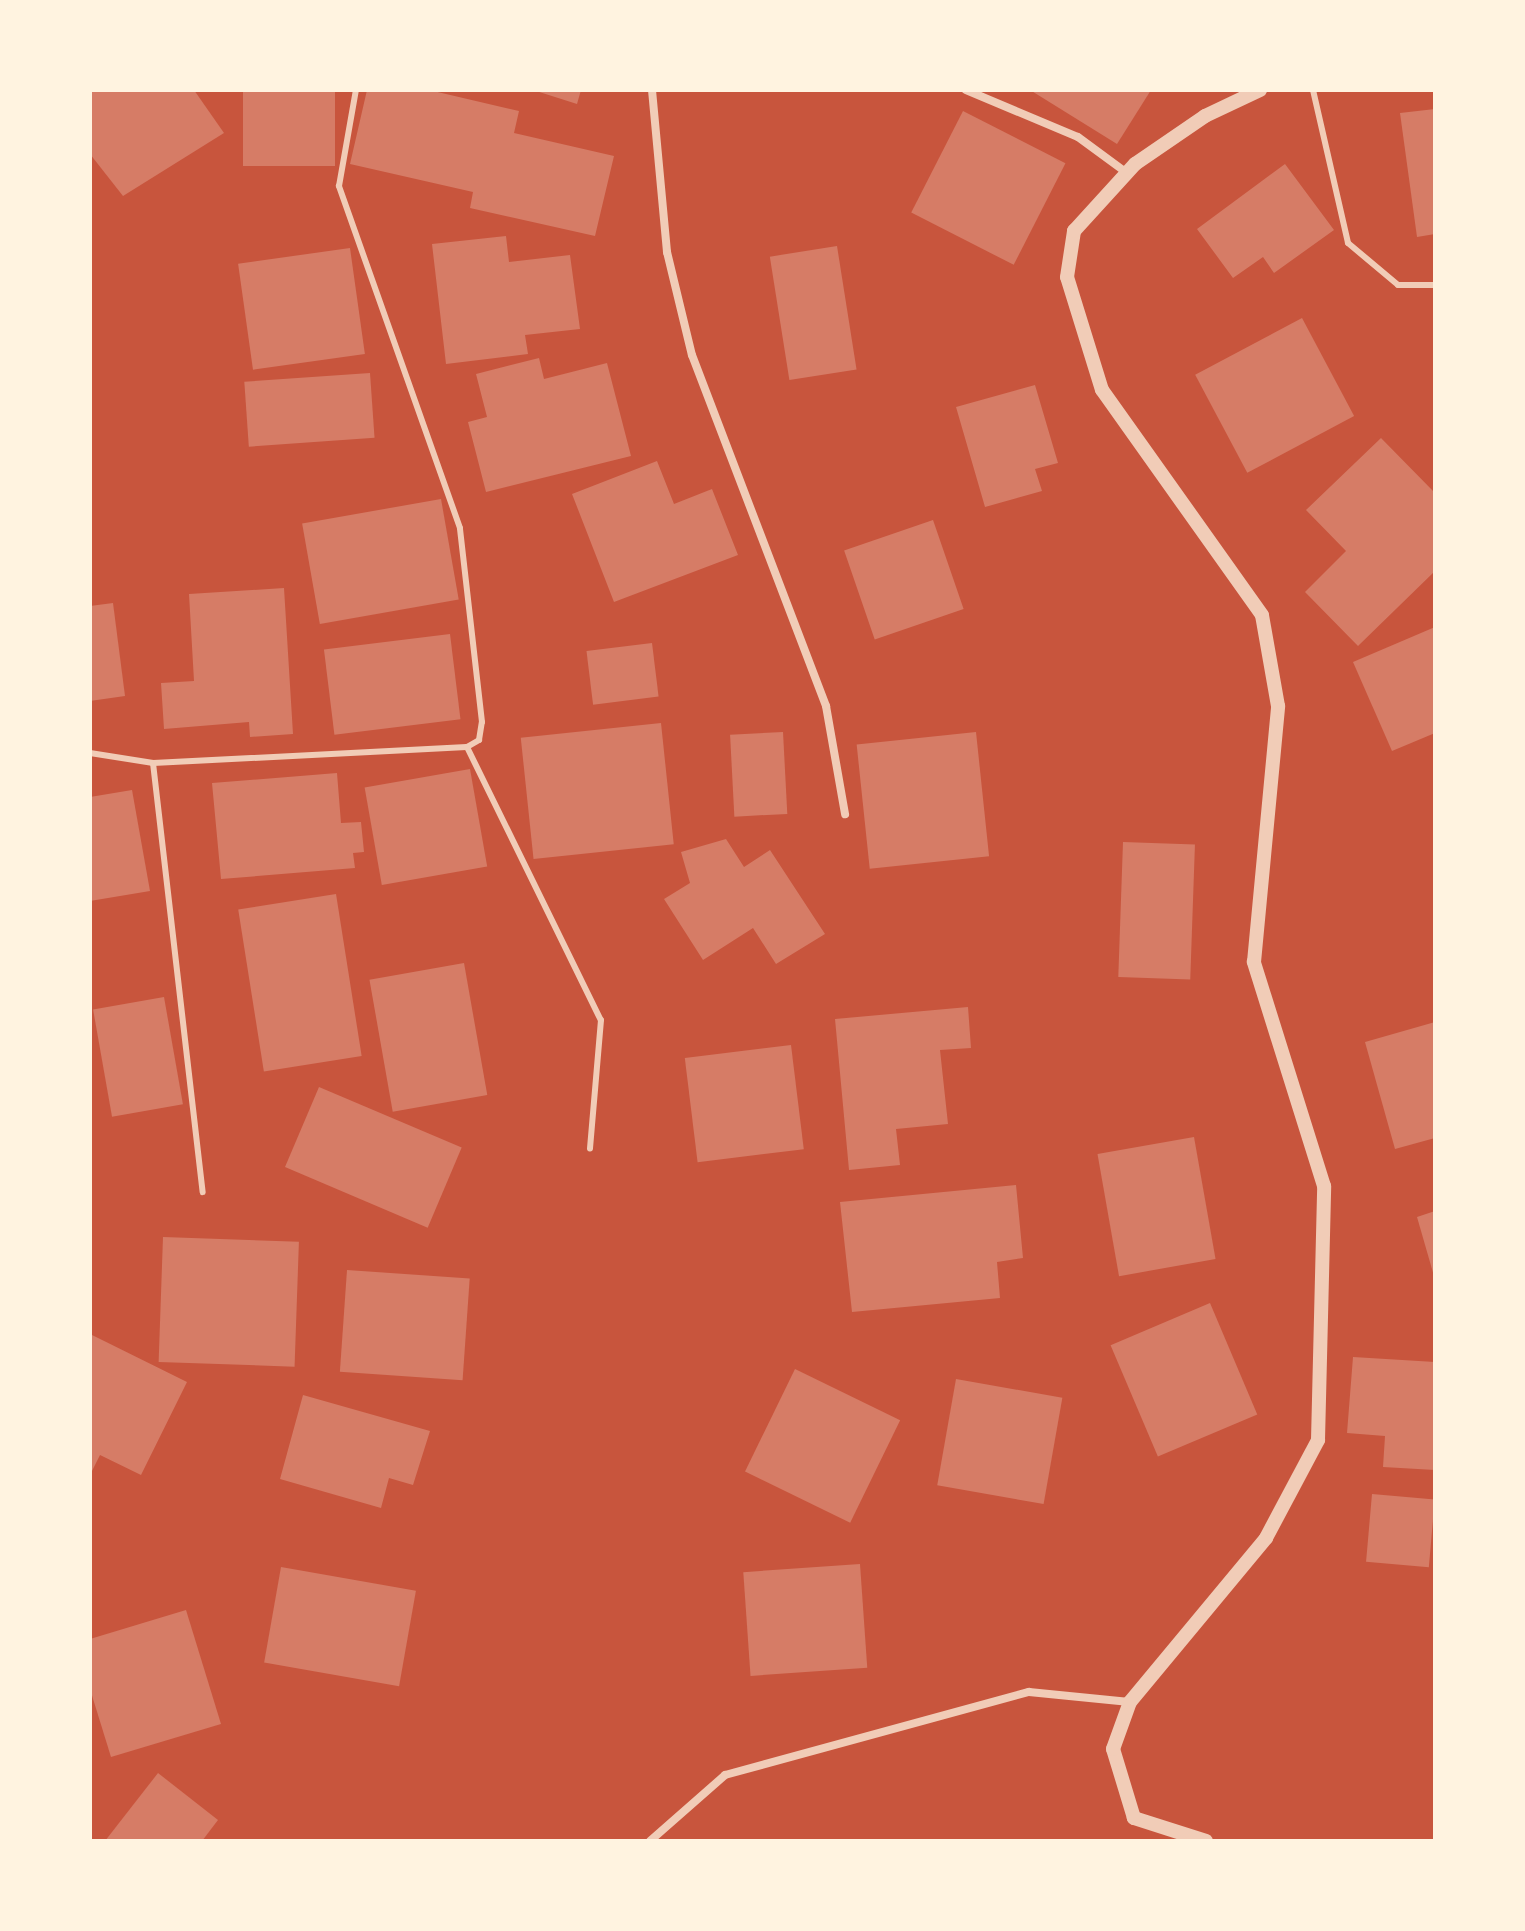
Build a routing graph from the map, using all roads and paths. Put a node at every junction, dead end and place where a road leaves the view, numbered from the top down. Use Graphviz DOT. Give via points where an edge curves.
graph roads {
  1 [pos="356,90"];
  2 [pos="652,90"];
  3 [pos="966,90"];
  4 [pos="1260,90"];
  5 [pos="1313,90"];
  6 [pos="1127,173"];
  7 [pos="1435,285"];
  8 [pos="467,747"];
  9 [pos="90,753"];
  10 [pos="153,763"];
  11 [pos="845,814"];
  12 [pos="590,1149"];
  13 [pos="203,1192"];
  14 [pos="1130,1702"];
  15 [pos="650,1841"];
  16 [pos="1206,1841"];
  1 -- 8 [label="lane" via="339,186 460,528 482,722 479,740"];
  2 -- 11 [label="street" via="667,252 692,355 826,706"];
  3 -- 6 [label="street" via="1078,137"];
  4 -- 6 [label="street" via="1205,116"];
  5 -- 7 [label="lane" via="1348,243 1398,285"];
  6 -- 14 [label="street" via="1074,231 1067,277 1102,390 1262,615 1278,706 1254,962 1324,1186 1318,1440 1266,1538"];
  8 -- 10 [label="lane"];
  8 -- 12 [label="lane" via="601,1020"];
  9 -- 10 [label="lane"];
  10 -- 13 [label="lane"];
  14 -- 15 [label="street" via="1029,1692 725,1775"];
  14 -- 16 [label="street" via="1113,1749 1134,1818"];
}
